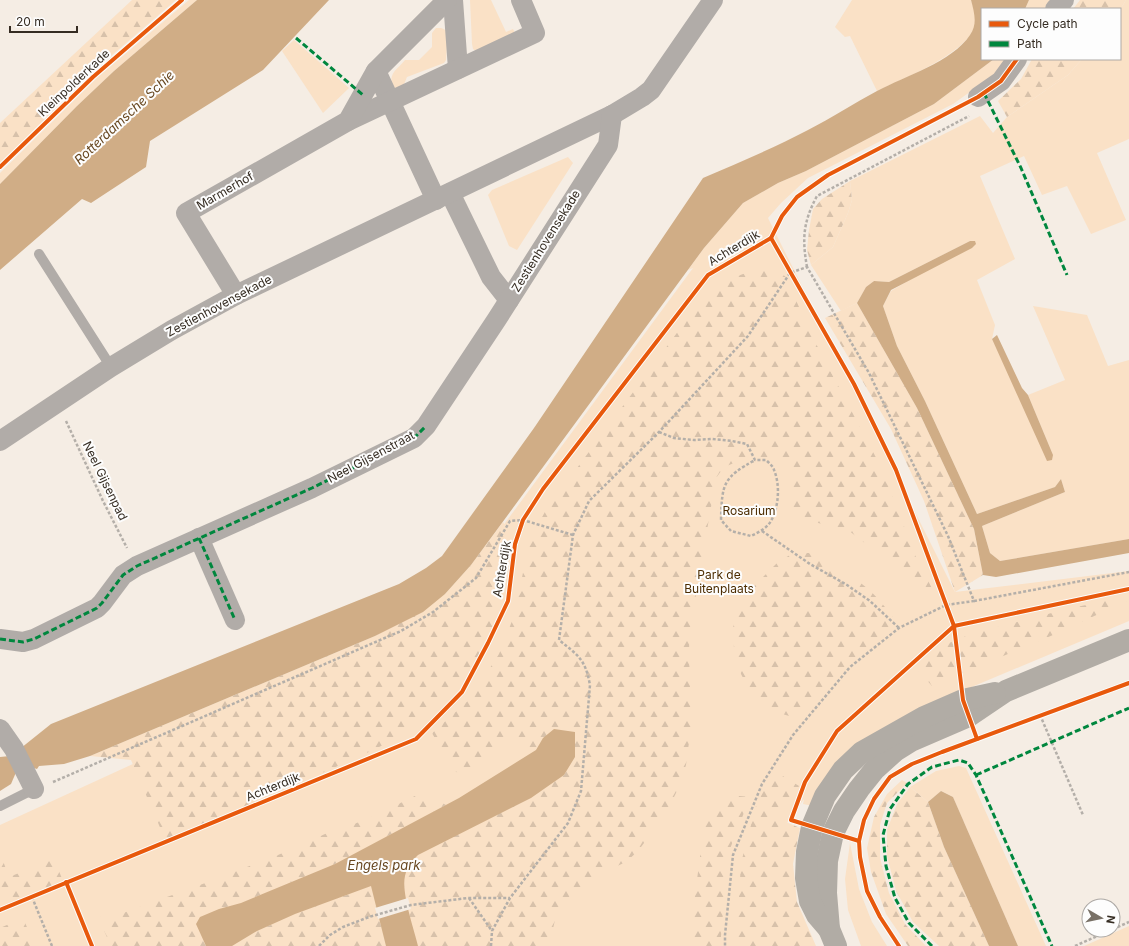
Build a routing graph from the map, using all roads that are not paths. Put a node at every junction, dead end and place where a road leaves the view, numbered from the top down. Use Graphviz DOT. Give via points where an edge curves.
graph roads {
  1 [pos="447,0"];
  2 [pos="453,0"];
  3 [pos="521,0"];
  4 [pos="713,0"];
  5 [pos="1064,0"];
  6 [pos="1056,8"];
  7 [pos="1016,60"];
  8 [pos="458,69"];
  9 [pos="376,71"];
  10 [pos="978,97"];
  11 [pos="391,100"];
  12 [pos="612,115"];
  13 [pos="348,121"];
  14 [pos="443,196"];
  15 [pos="39,254"];
  16 [pos="236,295"];
  17 [pos="509,300"];
  18 [pos="111,367"];
  19 [pos="0,441"];
  20 [pos="199,538"];
  21 [pos="235,620"];
  22 [pos="0,639"];
  23 [pos="1129,640"];
  24 [pos="0,728"];
  25 [pos="34,789"];
  26 [pos="0,806"];
  27 [pos="833,938"];
  1 -- 9 [label="street"];
  2 -- 8 [label="street"];
  3 -- 8 [label="street, Marmerhof" via="535,33"];
  4 -- 12 [label="street, Zestienhovensekade" via="651,90"];
  5 -- 6 [label="street"];
  7 -- 10 [label="street" via="1001,81"];
  8 -- 11 [label="street, Marmerhof"];
  9 -- 11 [label="street"];
  9 -- 13 [label="street"];
  11 -- 13 [label="street, Marmerhof"];
  11 -- 14 [label="street"];
  12 -- 14 [label="street, Zestienhovensekade"];
  12 -- 17 [label="street, Zestienhovensekade" via="608,145"];
  13 -- 16 [label="street, Marmerhof" via="186,213"];
  14 -- 16 [label="street, Zestienhovensekade"];
  14 -- 17 [label="street, Zestienhovensekade" via="491,277"];
  15 -- 18 [label="lane"];
  16 -- 18 [label="street, Zestienhovensekade"];
  17 -- 20 [label="street, Neel Gijsenstraat" via="426,426 414,438 312,488"];
  18 -- 19 [label="street, Zestienhovensekade"];
  20 -- 21 [label="street"];
  20 -- 22 [label="street, Neel Gijsenstraat" via="123,575 96,608 34,639 23,642"];
  23 -- 27 [label="street" via="1006,691 963,700 924,717 862,752 843,770 822,803 812,827 807,852 806,878 810,901"];
  24 -- 25 [label="street" via="14,749"];
  25 -- 26 [label="lane"];
}
